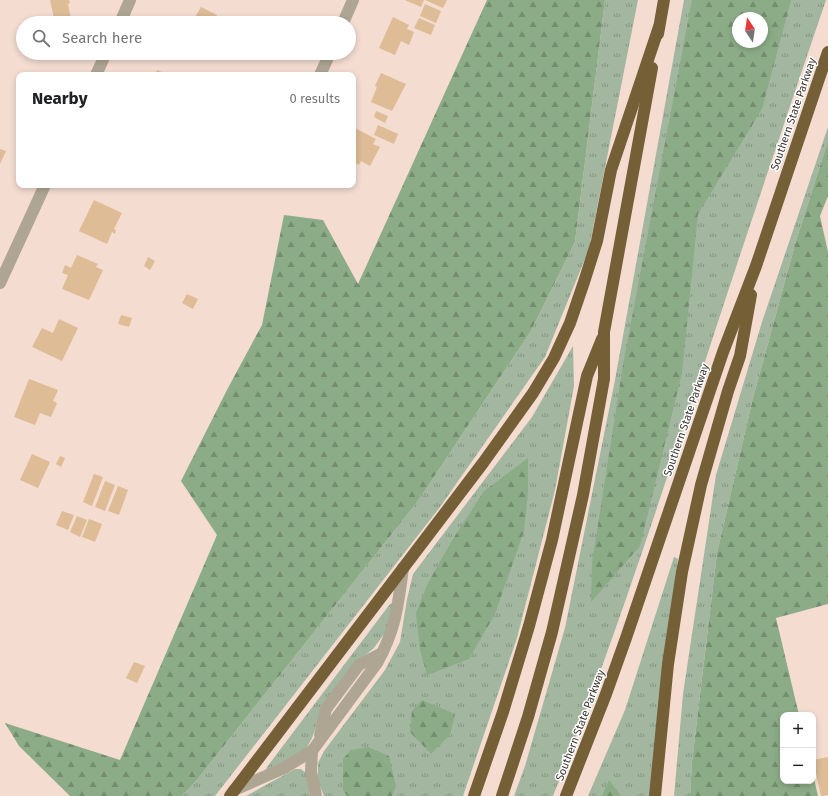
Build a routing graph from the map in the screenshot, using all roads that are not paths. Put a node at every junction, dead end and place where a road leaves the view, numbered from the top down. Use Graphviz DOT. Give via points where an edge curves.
graph roads {
  1 [pos="130,0"];
  2 [pos="354,0"];
  3 [pos="664,0"];
  4 [pos="123,16"];
  5 [pos="346,16"];
  6 [pos="659,27"];
  7 [pos="828,52"];
  8 [pos="103,60"];
  9 [pos="327,60"];
  10 [pos="97,72"];
  11 [pos="321,72"];
  12 [pos="44,188"];
  13 [pos="756,266"];
  14 [pos="0,283"];
  15 [pos="604,332"];
  16 [pos="403,568"];
  17 [pos="312,751"];
  18 [pos="232,793"];
  19 [pos="316,796"];
  20 [pos="474,796"];
  21 [pos="502,796"];
  22 [pos="566,796"];
  23 [pos="656,796"];
  1 -- 4 [label="street"];
  2 -- 5 [label="street"];
  3 -- 6 [label="highway"];
  6 -- 15 [label="highway"];
  6 -- 16 [label="highway" via="611,170 597,241 563,340 522,410"];
  7 -- 13 [label="highway, Southern State Parkway"];
  8 -- 10 [label="street"];
  9 -- 11 [label="street"];
  12 -- 14 [label="street"];
  13 -- 22 [label="highway, Southern State Parkway" via="723,352 601,708"];
  13 -- 23 [label="highway" via="740,356 701,485 682,572 668,664"];
  15 -- 20 [label="highway" via="587,376 552,540 531,619"];
  15 -- 21 [label="highway" via="604,379 563,587 538,681"];
  16 -- 17 [label="street" via="396,618 383,652"];
  16 -- 18 [label="highway"];
  17 -- 18 [label="street"];
  17 -- 19 [label="street" via="311,772"];
}
